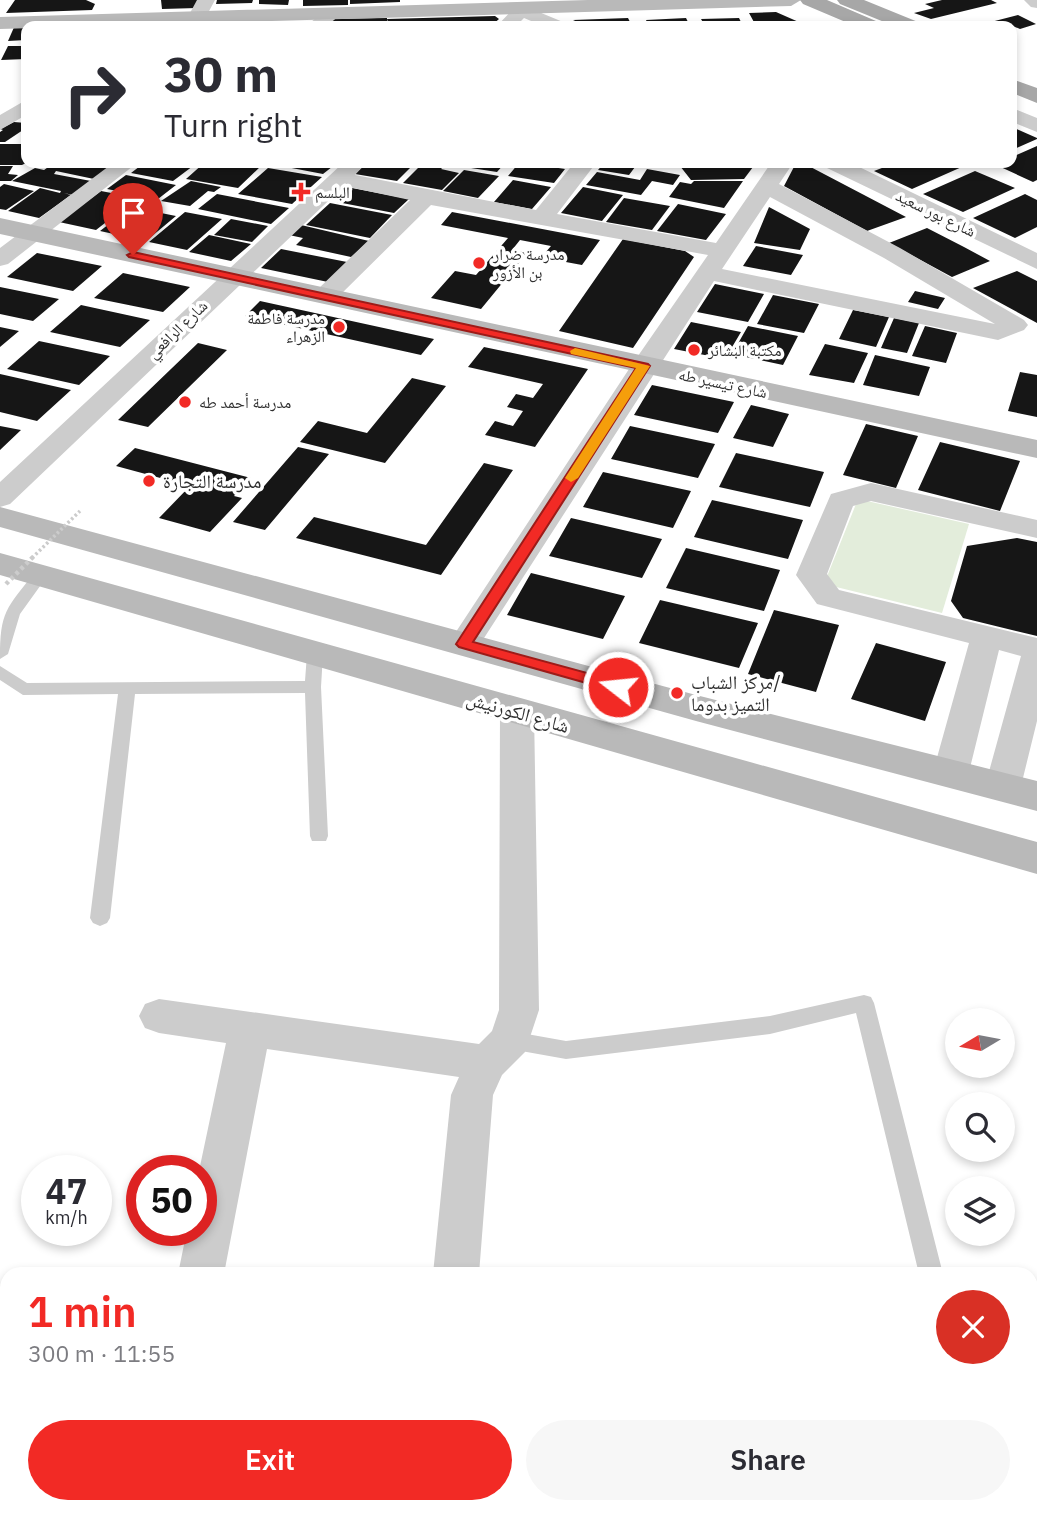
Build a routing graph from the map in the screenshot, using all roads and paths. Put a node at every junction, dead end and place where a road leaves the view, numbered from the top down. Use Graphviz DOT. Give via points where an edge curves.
graph roads {
  1 [pos="791,0"];
  2 [pos="810,0"];
  3 [pos="847,0"];
  4 [pos="425,5"];
  5 [pos="522,10"];
  6 [pos="198,15"];
  7 [pos="323,20"];
  8 [pos="154,21"];
  9 [pos="511,21"];
  10 [pos="546,21"];
  11 [pos="860,21"];
  12 [pos="899,21"];
  13 [pos="0,23"];
  14 [pos="21,23"];
  15 [pos="1017,69"];
  16 [pos="1037,77"];
  17 [pos="1017,87"];
  18 [pos="1037,96"];
  19 [pos="1017,116"];
  20 [pos="1037,125"];
  21 [pos="120,168"];
  22 [pos="581,168"];
  23 [pos="779,168"];
  24 [pos="845,168"];
  25 [pos="347,170"];
  26 [pos="766,186"];
  27 [pos="426,197"];
  28 [pos="541,219"];
  29 [pos="0,226"];
  30 [pos="34,233"];
  31 [pos="723,251"];
  32 [pos="0,259"];
  33 [pos="1037,262"];
  34 [pos="708,274"];
  35 [pos="232,277"];
  36 [pos="325,296"];
  37 [pos="644,366"];
  38 [pos="1037,449"];
  39 [pos="0,498"];
  40 [pos="80,511"];
  41 [pos="0,517"];
  42 [pos="1037,529"];
  43 [pos="15,574"];
  44 [pos="987,636"];
  45 [pos="464,644"];
  46 [pos="1037,649"];
  47 [pos="0,654"];
  48 [pos="1037,656"];
  49 [pos="314,671"];
  50 [pos="0,672"];
  51 [pos="127,691"];
  52 [pos="517,711"];
  53 [pos="951,772"];
  54 [pos="1003,786"];
  55 [pos="1037,796"];
  56 [pos="319,836"];
  57 [pos="1037,858"];
  58 [pos="100,918"];
  59 [pos="159,1016"];
  60 [pos="250,1029"];
  61 [pos="498,1051"];
  62 [pos="202,1267"];
  63 [pos="457,1267"];
  64 [pos="929,1267"];
  1 -- 5 [label="street"];
  2 -- 11 [label="main road"];
  3 -- 12 [label="main road"];
  4 -- 5 [label="street"];
  4 -- 7 [label="street"];
  5 -- 9 [label="street"];
  5 -- 10 [label="street"];
  6 -- 7 [label="street"];
  6 -- 8 [label="street"];
  13 -- 14 [label="street"];
  15 -- 16 [label="main road"];
  17 -- 18 [label="main road"];
  19 -- 20 [label="street"];
  21 -- 30 [label="street"];
  22 -- 28 [label="street"];
  23 -- 26 [label="street"];
  24 -- 33 [label="street, شارع بور سعيد"];
  25 -- 27 [label="street"];
  25 -- 35 [label="street, شارع الرافعي"];
  26 -- 31 [label="street"];
  26 -- 34 [label="street" via="879,278"];
  27 -- 28 [label="street"];
  27 -- 36 [label="street"];
  28 -- 31 [label="street"];
  29 -- 30 [label="street, شارع تيسير طه"];
  30 -- 32 [label="street"];
  30 -- 35 [label="street, شارع تيسير طه"];
  31 -- 34 [label="street"];
  34 -- 37 [label="street"];
  35 -- 36 [label="street, شارع تيسير طه"];
  35 -- 39 [label="street, شارع الرافعي"];
  36 -- 37 [label="street, شارع تيسير طه"];
  37 -- 38 [label="street, شارع تيسير طه"];
  37 -- 45 [label="street"];
  40 -- 43 [label="path, bridge"];
  41 -- 45 [label="street"];
  42 -- 44 [label="street" via="871,492 841,500 811,575 828,597"];
  43 -- 47 [label="lane" via="12,613"];
  43 -- 49 [label="street, شارع الكورنيش"];
  44 -- 46 [label="street"];
  44 -- 53 [label="street"];
  45 -- 53 [label="street"];
  48 -- 54 [label="street"];
  49 -- 51 [label="lane"];
  49 -- 52 [label="street, شارع الكورنيش"];
  49 -- 56 [label="lane"];
  50 -- 51 [label="lane" via="23,690"];
  51 -- 58 [label="lane"];
  52 -- 57 [label="street, شارع الكورنيش"];
  52 -- 61 [label="street" via="519,1010"];
  53 -- 54 [label="street"];
  54 -- 55 [label="street"];
  59 -- 60 [label="street"];
  60 -- 61 [label="street"];
  60 -- 62 [label="street"];
  61 -- 63 [label="street" via="472,1095"];
  61 -- 64 [label="lane" via="566,1050 770,1025 864,1003"];
}
